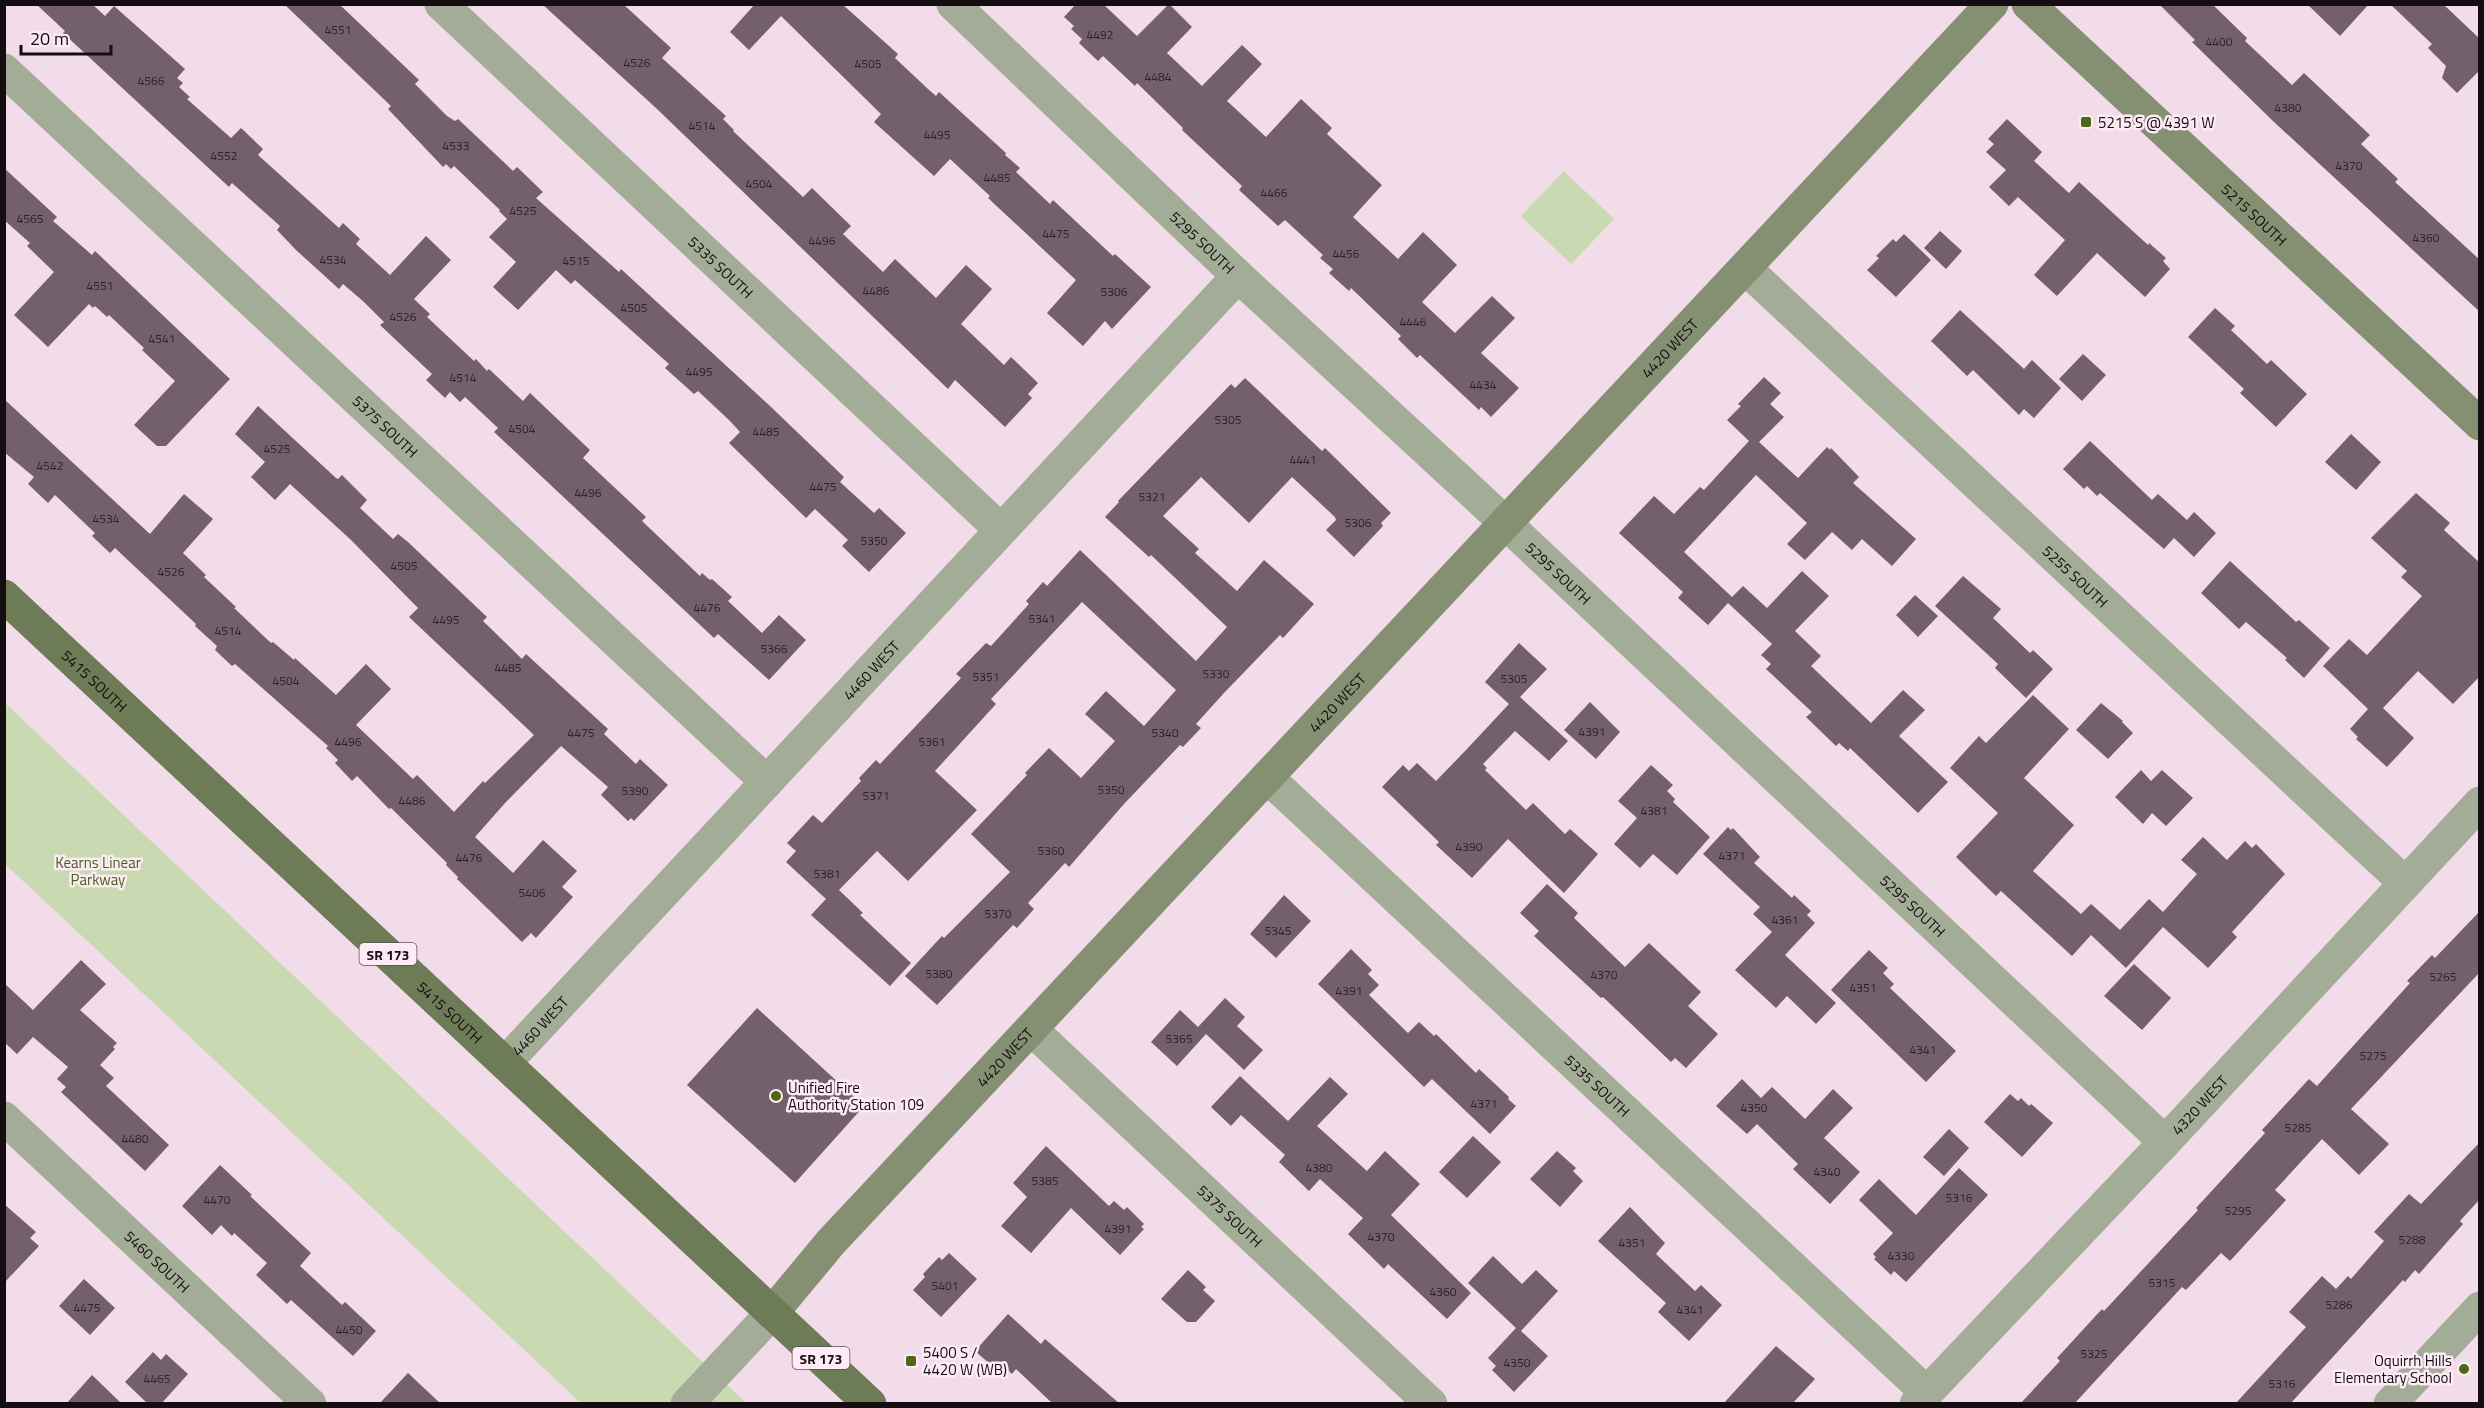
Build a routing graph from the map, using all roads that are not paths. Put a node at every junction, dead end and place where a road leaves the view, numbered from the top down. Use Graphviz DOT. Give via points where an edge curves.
graph roads {
  1 [pos="441,4"];
  2 [pos="953,4"];
  3 [pos="1992,4"];
  4 [pos="2028,4"];
  5 [pos="4,70"];
  6 [pos="1745,268"];
  7 [pos="1238,276"];
  8 [pos="2480,424"];
  9 [pos="1505,524"];
  10 [pos="1001,530"];
  11 [pos="4,596"];
  12 [pos="1267,777"];
  13 [pos="767,782"];
  14 [pos="2480,803"];
  15 [pos="2405,883"];
  16 [pos="1031,1029"];
  17 [pos="505,1063"];
  18 [pos="4,1118"];
  19 [pos="2164,1142"];
  20 [pos="2480,1308"];
  21 [pos="772,1313"];
  22 [pos="1921,1398"];
  23 [pos="310,1404"];
  24 [pos="687,1404"];
  25 [pos="870,1404"];
  26 [pos="1431,1404"];
  27 [pos="2390,1404"];
  1 -- 10 [label="street, 5335 SOUTH"];
  2 -- 7 [label="street, 5295 SOUTH"];
  3 -- 6 [label="street, 4420 WEST"];
  4 -- 8 [label="street, 5215 SOUTH"];
  5 -- 13 [label="street, 5375 SOUTH"];
  6 -- 9 [label="street, 4420 WEST"];
  6 -- 15 [label="street, 5255 SOUTH"];
  7 -- 9 [label="street, 5295 SOUTH"];
  7 -- 10 [label="street, 4460 WEST"];
  9 -- 12 [label="street, 4420 WEST"];
  9 -- 19 [label="street, 5295 SOUTH"];
  10 -- 13 [label="street, 4460 WEST"];
  11 -- 17 [label="main road, 5415 SOUTH / SR 173"];
  12 -- 16 [label="street, 4420 WEST"];
  12 -- 22 [label="street, 5335 SOUTH"];
  13 -- 17 [label="street, 4460 WEST"];
  14 -- 15 [label="street, 4320 WEST"];
  15 -- 19 [label="street, 4320 WEST"];
  16 -- 21 [label="street, 4420 WEST" via="831,1242"];
  16 -- 26 [label="street, 5375 SOUTH"];
  17 -- 21 [label="main road, 5415 SOUTH / SR 173"];
  18 -- 23 [label="street, 5460 SOUTH"];
  19 -- 22 [label="street, 4320 WEST"];
  20 -- 27 [label="street"];
  21 -- 24 [label="street, 4420 WEST"];
  21 -- 25 [label="main road, 5415 SOUTH / SR 173"];
}
